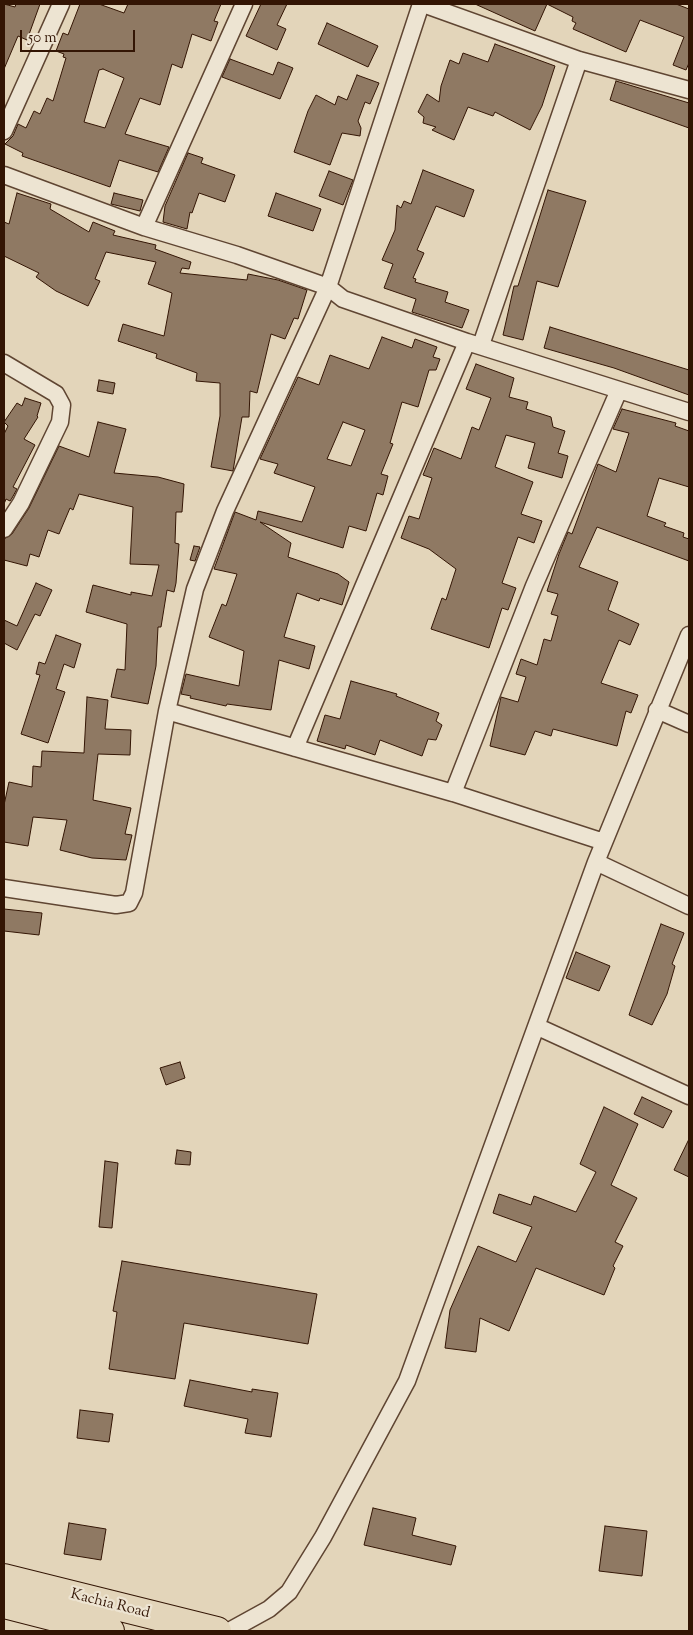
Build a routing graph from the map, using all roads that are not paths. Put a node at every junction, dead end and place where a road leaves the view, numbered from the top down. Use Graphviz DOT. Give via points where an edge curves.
graph roads {
  1 [pos="61,4"];
  2 [pos="244,4"];
  3 [pos="422,4"];
  4 [pos="579,60"];
  5 [pos="689,90"];
  6 [pos="4,131"];
  7 [pos="4,174"];
  8 [pos="144,226"];
  9 [pos="328,287"];
  10 [pos="474,344"];
  11 [pos="4,363"];
  12 [pos="619,390"];
  13 [pos="689,412"];
  14 [pos="4,529"];
  15 [pos="689,635"];
  16 [pos="167,710"];
  17 [pos="657,710"];
  18 [pos="689,724"];
  19 [pos="295,748"];
  20 [pos="452,793"];
  21 [pos="604,842"];
  22 [pos="596,862"];
  23 [pos="4,888"];
  24 [pos="689,906"];
  25 [pos="538,1027"];
  26 [pos="689,1096"];
  27 [pos="4,1578"];
  28 [pos="4,1604"];
  29 [pos="110,1631"];
  30 [pos="216,1631"];
  31 [pos="229,1631"];
  1 -- 6 [label="street"];
  2 -- 8 [label="street"];
  3 -- 4 [label="street"];
  3 -- 9 [label="street"];
  4 -- 5 [label="street"];
  4 -- 10 [label="street"];
  7 -- 8 [label="street"];
  8 -- 9 [label="street"];
  9 -- 10 [label="street" via="343,299"];
  9 -- 16 [label="street" via="225,511 195,589"];
  10 -- 12 [label="street"];
  10 -- 19 [label="street"];
  11 -- 14 [label="street" via="56,394 62,405 60,422 21,503"];
  12 -- 13 [label="street"];
  12 -- 20 [label="street" via="534,586"];
  15 -- 17 [label="street"];
  16 -- 19 [label="street"];
  16 -- 23 [label="street" via="134,893 129,903 116,905"];
  17 -- 18 [label="street"];
  17 -- 21 [label="street"];
  19 -- 20 [label="street"];
  20 -- 21 [label="street"];
  21 -- 22 [label="street"];
  22 -- 24 [label="street"];
  22 -- 25 [label="street"];
  25 -- 26 [label="street"];
  25 -- 31 [label="street" via="408,1381 323,1537 289,1592 269,1609"];
  27 -- 30 [label="highway, Kachia Road"];
  28 -- 29 [label="highway, Kachia Road"];
}
